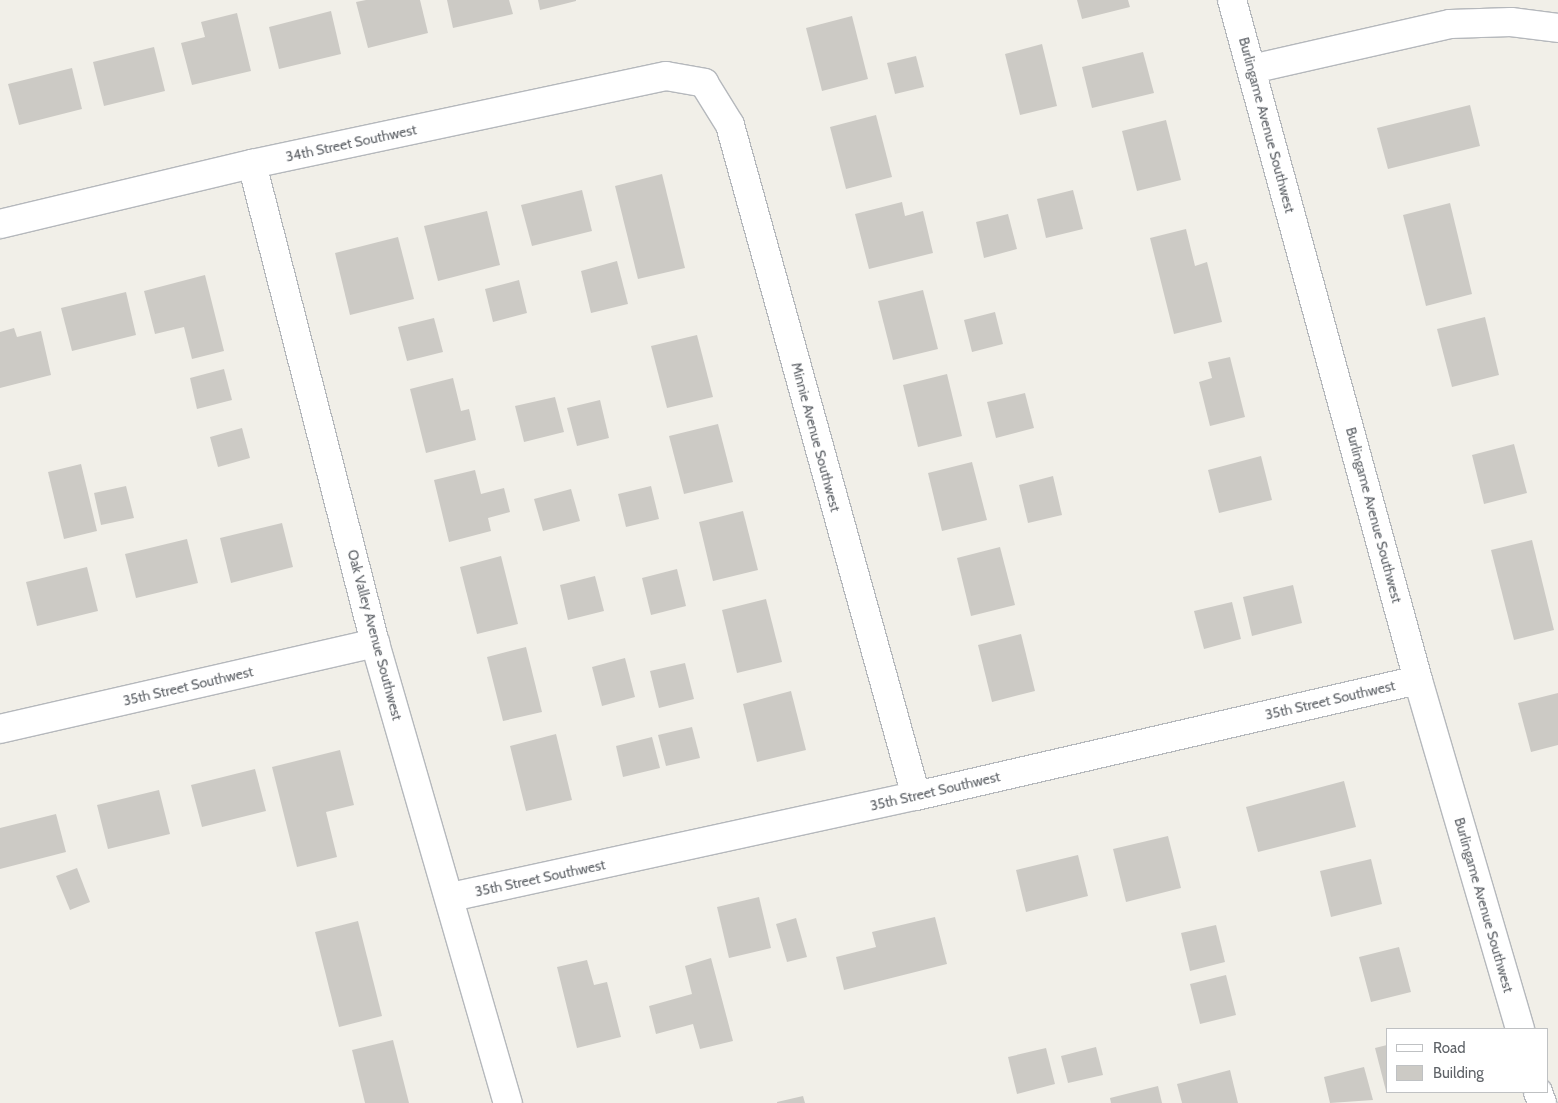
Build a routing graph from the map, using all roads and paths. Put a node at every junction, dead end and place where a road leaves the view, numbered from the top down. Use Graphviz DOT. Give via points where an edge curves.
graph roads {
  1 [pos="1232,0"];
  2 [pos="1558,28"];
  3 [pos="1252,69"];
  4 [pos="704,83"];
  5 [pos="252,164"];
  6 [pos="0,224"];
  7 [pos="375,642"];
  8 [pos="1418,680"];
  9 [pos="0,729"];
  10 [pos="916,796"];
  11 [pos="451,897"];
  12 [pos="1520,1028"];
  13 [pos="508,1103"];
  1 -- 3 [label="street, Burlingame Avenue Southwest"];
  2 -- 3 [label="street" via="1511,22 1450,24"];
  3 -- 8 [label="street, Burlingame Avenue Southwest"];
  4 -- 5 [label="street, 34th Street Southwest" via="666,76"];
  4 -- 10 [label="street, Minnie Avenue Southwest" via="730,125"];
  5 -- 6 [label="street, 34th Street Southwest"];
  5 -- 7 [label="street, Oak Valley Avenue Southwest"];
  7 -- 9 [label="street, 35th Street Southwest"];
  7 -- 11 [label="street, Oak Valley Avenue Southwest"];
  8 -- 10 [label="street, 35th Street Southwest"];
  8 -- 12 [label="street, Burlingame Avenue Southwest"];
  10 -- 11 [label="street, 35th Street Southwest"];
  11 -- 13 [label="street, Oak Valley Avenue Southwest"];
}
